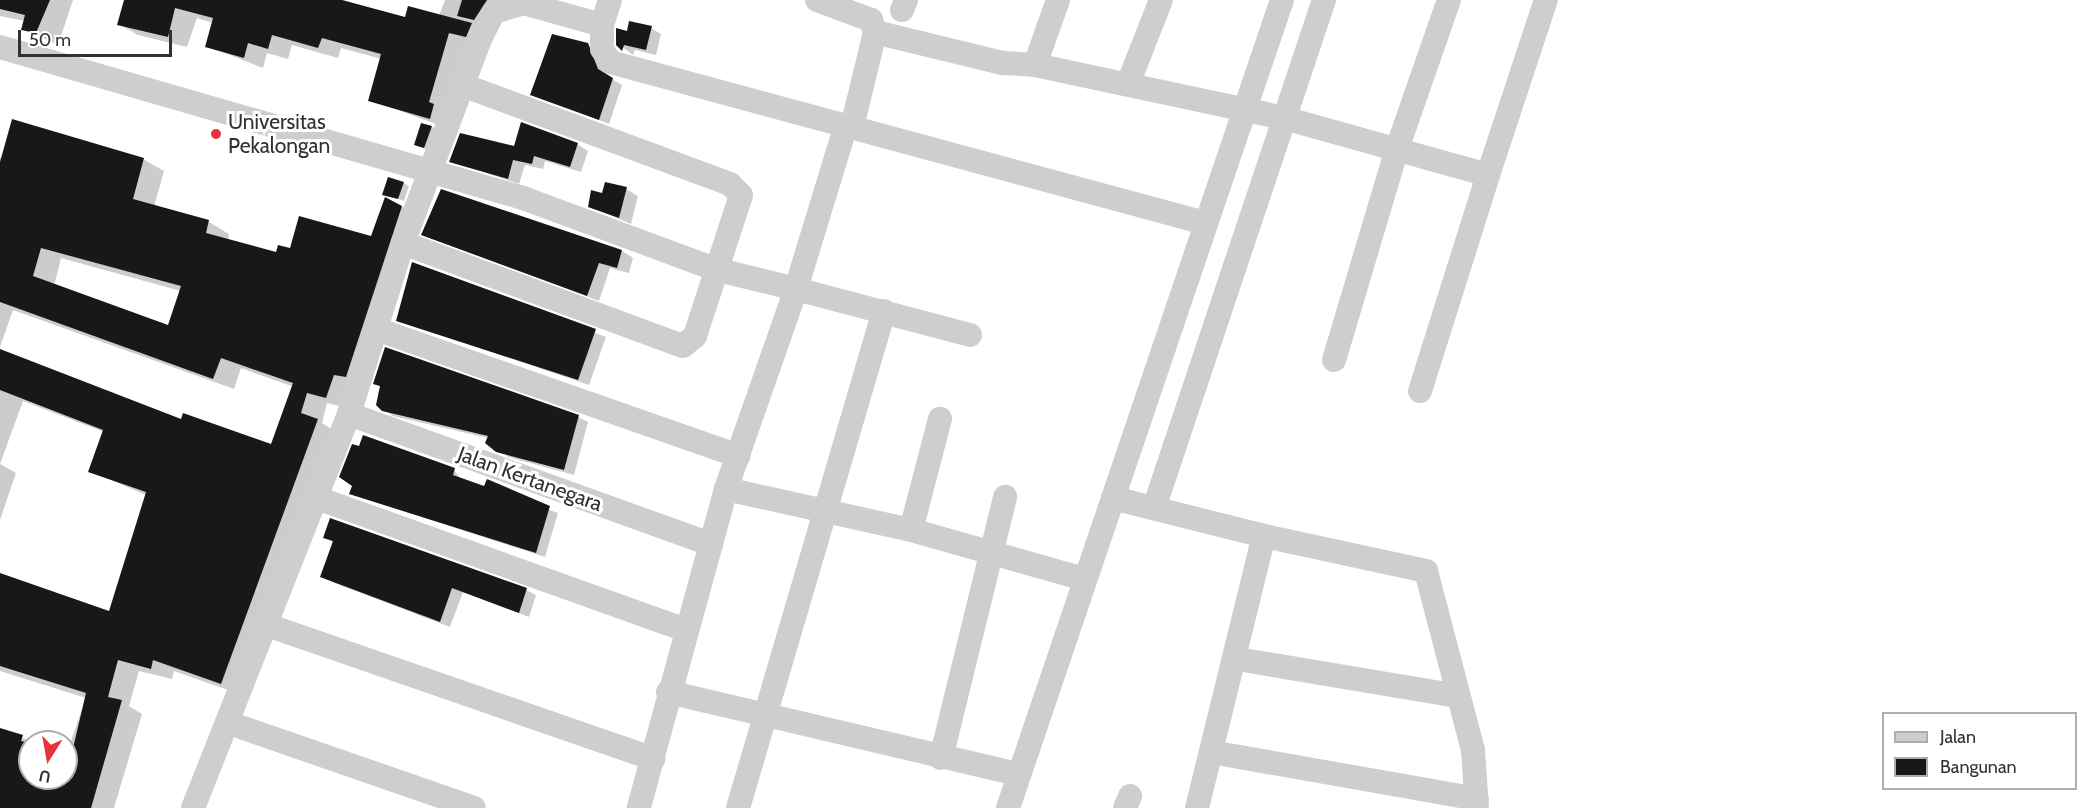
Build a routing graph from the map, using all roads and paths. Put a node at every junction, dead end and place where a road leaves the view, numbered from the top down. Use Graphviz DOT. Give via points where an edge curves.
graph roads {
  1 [pos="610,0"];
  2 [pos="818,0"];
  3 [pos="1058,0"];
  4 [pos="1161,0"];
  5 [pos="1282,0"];
  6 [pos="1324,0"];
  7 [pos="1449,0"];
  8 [pos="1546,0"];
  9 [pos="602,25"];
  10 [pos="875,32"];
  11 [pos="0,47"];
  12 [pos="1035,65"];
  13 [pos="1128,84"];
  14 [pos="462,85"];
  15 [pos="1241,109"];
  16 [pos="1284,118"];
  17 [pos="849,126"];
  18 [pos="1397,149"];
  19 [pos="434,171"];
  20 [pos="1488,175"];
  21 [pos="1205,223"];
  22 [pos="403,243"];
  23 [pos="718,270"];
  24 [pos="796,289"];
  25 [pos="884,311"];
  26 [pos="376,329"];
  27 [pos="970,335"];
  28 [pos="1334,360"];
  29 [pos="1420,391"];
  30 [pos="349,414"];
  31 [pos="940,419"];
  32 [pos="738,456"];
  33 [pos="726,489"];
  34 [pos="1005,497"];
  35 [pos="317,498"];
  36 [pos="1113,498"];
  37 [pos="1154,508"];
  38 [pos="821,512"];
  39 [pos="911,530"];
  40 [pos="1264,536"];
  41 [pos="711,544"];
  42 [pos="991,551"];
  43 [pos="1084,579"];
  44 [pos="267,625"];
  45 [pos="686,630"];
  46 [pos="1237,659"];
  47 [pos="668,692"];
  48 [pos="1459,696"];
  49 [pos="763,713"];
  50 [pos="229,723"];
  51 [pos="1211,752"];
  52 [pos="941,758"];
  53 [pos="653,759"];
  54 [pos="1018,774"];
  55 [pos="1477,804"];
  56 [pos="193,808"];
  57 [pos="474,808"];
  58 [pos="639,808"];
  59 [pos="738,808"];
  60 [pos="1008,808"];
  61 [pos="1197,808"];
  1 -- 9 [label="street"];
  2 -- 10 [label="street" via="871,20"];
  3 -- 12 [label="street"];
  4 -- 13 [label="street"];
  5 -- 15 [label="street"];
  6 -- 16 [label="street"];
  7 -- 18 [label="street"];
  8 -- 20 [label="street"];
  9 -- 14 [label="street" via="523,3 494,12"];
  9 -- 17 [label="street" via="602,49 610,62"];
  10 -- 12 [label="street" via="1002,63"];
  10 -- 17 [label="street"];
  11 -- 19 [label="street"];
  12 -- 13 [label="street"];
  13 -- 15 [label="street"];
  14 -- 19 [label="street"];
  14 -- 23 [label="street" via="730,184 741,195"];
  15 -- 16 [label="street"];
  15 -- 21 [label="street"];
  16 -- 18 [label="street"];
  16 -- 37 [label="street"];
  17 -- 21 [label="street"];
  17 -- 24 [label="street"];
  18 -- 20 [label="street"];
  18 -- 28 [label="street"];
  19 -- 22 [label="street"];
  19 -- 23 [label="street"];
  20 -- 29 [label="street"];
  21 -- 36 [label="street"];
  22 -- 23 [label="street" via="683,346 695,336"];
  22 -- 26 [label="street"];
  23 -- 24 [label="street"];
  24 -- 25 [label="street"];
  24 -- 32 [label="street"];
  25 -- 27 [label="street"];
  25 -- 38 [label="street"];
  26 -- 30 [label="street"];
  26 -- 32 [label="street"];
  30 -- 35 [label="street"];
  30 -- 41 [label="street, Jalan Kertanegara"];
  31 -- 39 [label="street"];
  32 -- 33 [label="street"];
  33 -- 38 [label="street"];
  33 -- 41 [label="street"];
  34 -- 42 [label="street"];
  35 -- 44 [label="street"];
  35 -- 45 [label="street"];
  36 -- 37 [label="street"];
  36 -- 43 [label="street"];
  37 -- 40 [label="street"];
  38 -- 39 [label="street"];
  38 -- 49 [label="street"];
  39 -- 42 [label="street"];
  40 -- 46 [label="street"];
  40 -- 48 [label="street" via="1424,568"];
  41 -- 45 [label="street"];
  42 -- 43 [label="street"];
  42 -- 52 [label="street"];
  43 -- 54 [label="street"];
  44 -- 50 [label="street"];
  44 -- 53 [label="street"];
  45 -- 47 [label="street"];
  46 -- 48 [label="street"];
  46 -- 51 [label="street"];
  47 -- 49 [label="street"];
  47 -- 53 [label="street"];
  48 -- 55 [label="street" via="1473,750"];
  49 -- 52 [label="street"];
  49 -- 59 [label="street"];
  50 -- 56 [label="street"];
  50 -- 57 [label="street"];
  51 -- 55 [label="street"];
  51 -- 61 [label="street"];
  52 -- 54 [label="street"];
  53 -- 58 [label="street"];
  54 -- 60 [label="street"];
}
